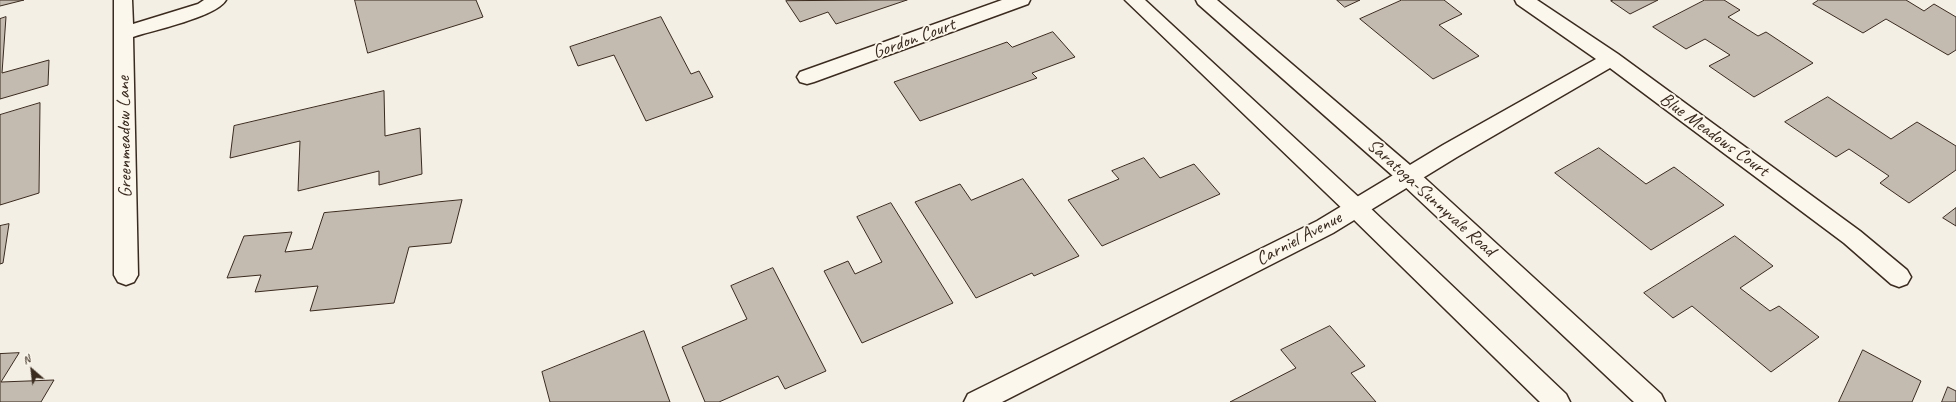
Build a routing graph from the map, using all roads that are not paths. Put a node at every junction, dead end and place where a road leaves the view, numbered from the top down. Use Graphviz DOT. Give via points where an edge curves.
graph roads {
  1 [pos="123,0"];
  2 [pos="217,0"];
  3 [pos="1021,0"];
  4 [pos="1134,0"];
  5 [pos="1205,0"];
  6 [pos="1524,0"];
  7 [pos="124,33"];
  8 [pos="1611,59"];
  9 [pos="807,77"];
  10 [pos="1409,177"];
  11 [pos="1356,209"];
  12 [pos="126,275"];
  13 [pos="1899,277"];
  14 [pos="977,402"];
  15 [pos="1557,402"];
  16 [pos="1652,402"];
  1 -- 7 [label="street, Greenmeadow Lane"];
  2 -- 7 [label="street" via="205,8"];
  3 -- 9 [label="street, Gordon Court"];
  4 -- 11 [label="street"];
  5 -- 10 [label="street, Saratoga-Sunnyvale Road"];
  6 -- 8 [label="street, Blue Meadows Court"];
  7 -- 12 [label="street, Greenmeadow Lane"];
  8 -- 10 [label="street, Carniel Avenue"];
  8 -- 13 [label="street, Blue Meadows Court" via="1852,237"];
  10 -- 11 [label="street, Carniel Avenue"];
  10 -- 16 [label="street, Saratoga-Sunnyvale Road"];
  11 -- 14 [label="street, Carniel Avenue"];
  11 -- 15 [label="street"];
}
